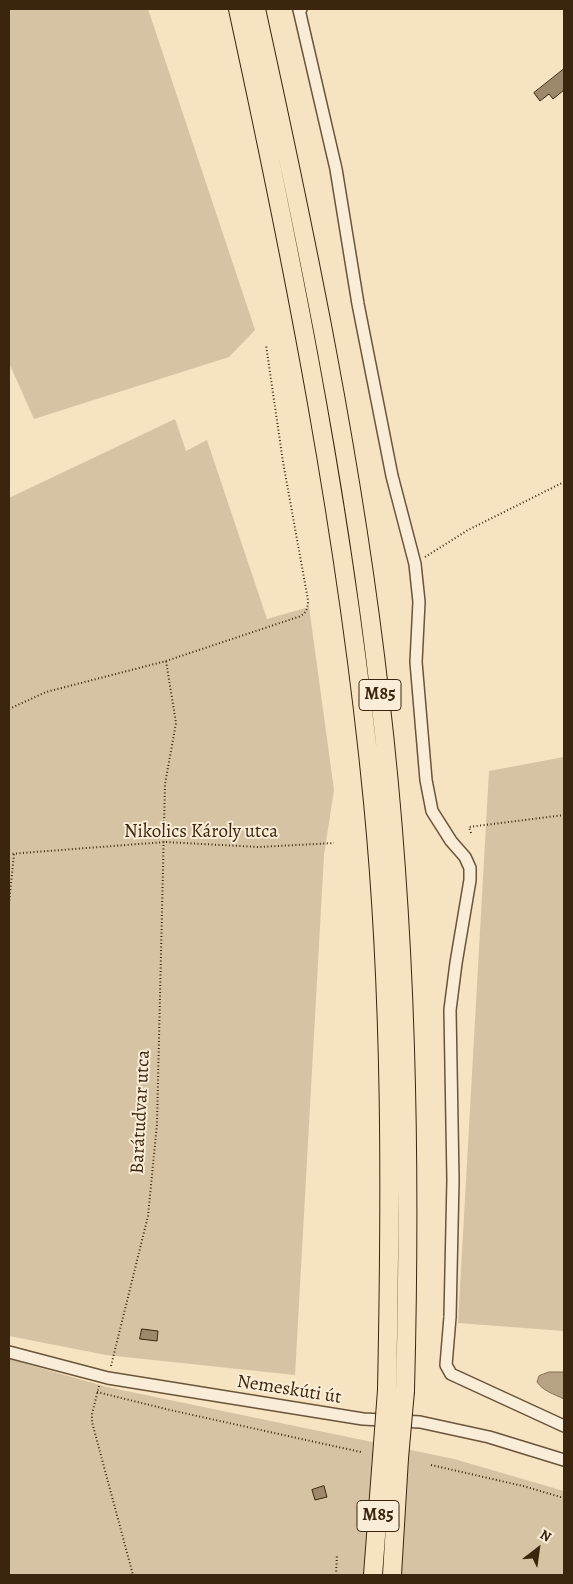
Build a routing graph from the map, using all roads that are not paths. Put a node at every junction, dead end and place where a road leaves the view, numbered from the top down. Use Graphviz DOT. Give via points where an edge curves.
graph roads {
  1 [pos="238,9"];
  2 [pos="256,9"];
  3 [pos="300,9"];
  4 [pos="9,1352"];
  5 [pos="564,1426"];
  6 [pos="564,1460"];
  7 [pos="373,1575"];
  8 [pos="392,1575"];
  1 -- 7 [label="highway, M85, bridge" via="314,382 345,567 379,882 388,1059 390,1229 387,1390"];
  2 -- 8 [label="highway, M85, bridge" via="331,376 360,552 381,700 397,876 406,1041 408,1230 405,1391"];
  3 -- 5 [label="street" via="336,169 358,304 392,476 415,564 419,602 416,662 426,780 432,811 470,868 450,1010 453,1180 446,1365 451,1374"];
  4 -- 6 [label="street, Nemeskúti út" via="105,1378 363,1419 420,1422"];
}
